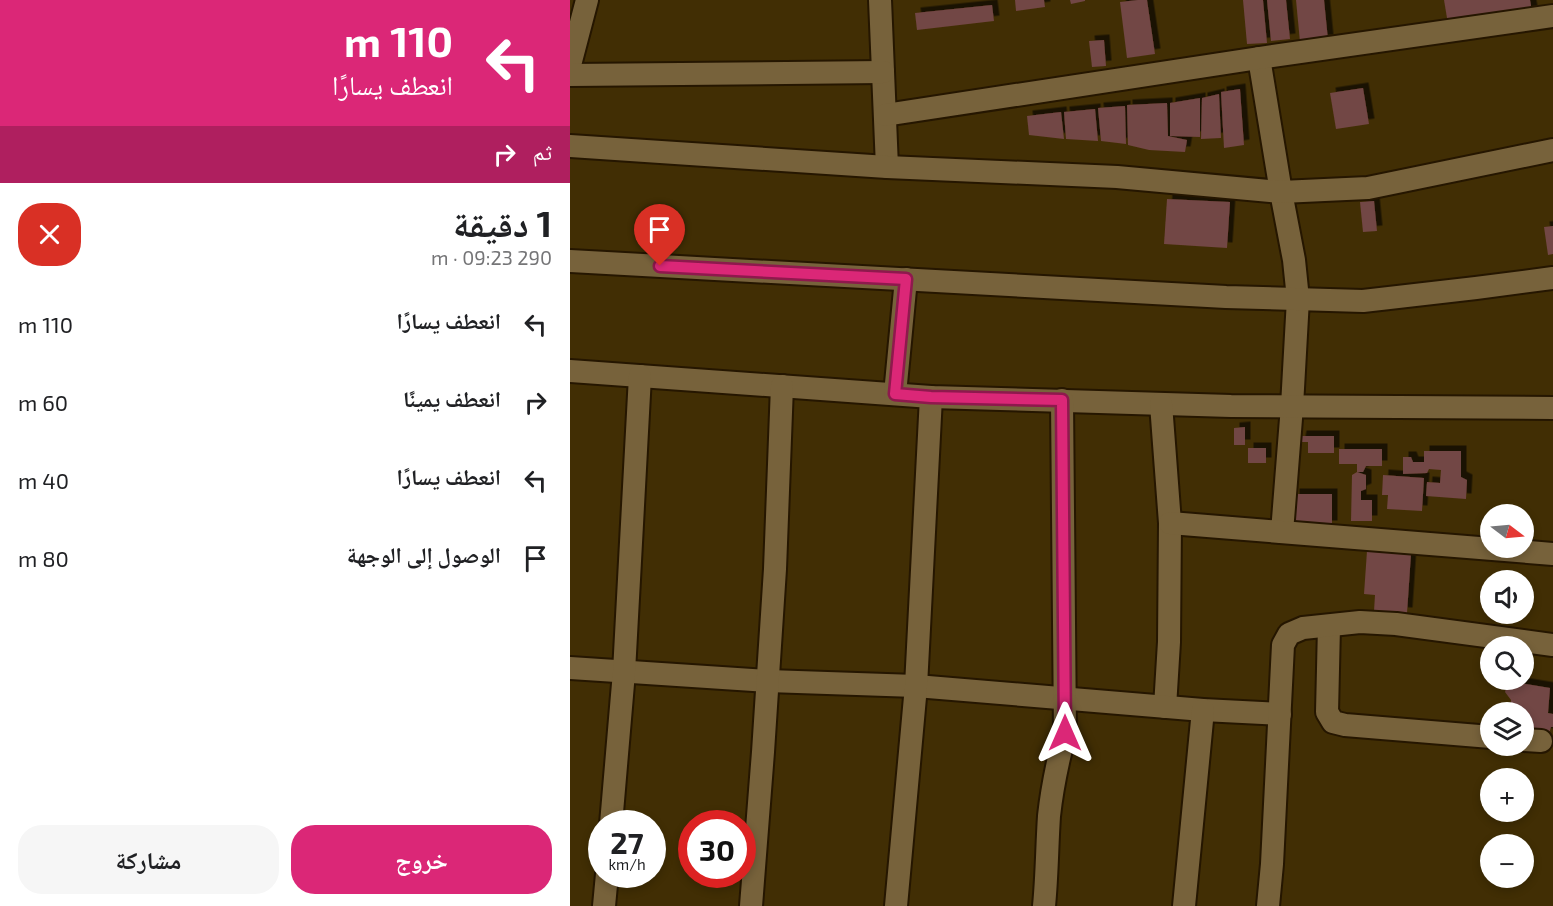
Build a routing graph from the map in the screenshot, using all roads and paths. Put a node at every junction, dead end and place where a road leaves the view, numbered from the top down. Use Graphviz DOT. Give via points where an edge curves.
graph roads {
  1 [pos="587,0"];
  2 [pos="880,0"];
  3 [pos="1553,16"];
  4 [pos="1258,58"];
  5 [pos="570,65"];
  6 [pos="883,72"];
  7 [pos="570,75"];
  8 [pos="885,115"];
  9 [pos="570,146"];
  10 [pos="1553,150"];
  11 [pos="887,167"];
  12 [pos="1281,192"];
  13 [pos="570,261"];
  14 [pos="1553,278"];
  15 [pos="906,279"];
  16 [pos="1298,298"];
  17 [pos="570,372"];
  18 [pos="640,376"];
  19 [pos="782,386"];
  20 [pos="895,394"];
  21 [pos="931,397"];
  22 [pos="1062,400"];
  23 [pos="1161,404"];
  24 [pos="1292,406"];
  25 [pos="1553,408"];
  26 [pos="1170,523"];
  27 [pos="1282,532"];
  28 [pos="1553,554"];
  29 [pos="1329,626"];
  30 [pos="1553,645"];
  31 [pos="570,668"];
  32 [pos="624,672"];
  33 [pos="768,681"];
  34 [pos="916,686"];
  35 [pos="1065,698"];
  36 [pos="1164,706"];
  37 [pos="1203,710"];
  38 [pos="1280,714"];
  39 [pos="1480,736"];
  40 [pos="612,810"];
  41 [pos="606,888"];
  42 [pos="604,906"];
  43 [pos="751,906"];
  44 [pos="896,906"];
  45 [pos="1044,906"];
  46 [pos="1184,906"];
  47 [pos="1268,906"];
  1 -- 5 [label="street"];
  2 -- 6 [label="street"];
  3 -- 4 [label="street"];
  4 -- 8 [label="street"];
  4 -- 12 [label="street"];
  6 -- 7 [label="street"];
  6 -- 8 [label="street"];
  8 -- 11 [label="street"];
  9 -- 11 [label="street"];
  10 -- 12 [label="street" via="1368,188"];
  11 -- 12 [label="street" via="1118,177"];
  12 -- 16 [label="street"];
  13 -- 15 [label="street"];
  14 -- 16 [label="street" via="1363,301"];
  15 -- 16 [label="street"];
  15 -- 20 [label="street"];
  16 -- 24 [label="street"];
  17 -- 18 [label="street"];
  18 -- 19 [label="street"];
  18 -- 32 [label="street"];
  19 -- 20 [label="street"];
  19 -- 33 [label="street"];
  20 -- 21 [label="street"];
  21 -- 22 [label="street"];
  21 -- 34 [label="street"];
  22 -- 23 [label="street"];
  22 -- 35 [label="street"];
  23 -- 24 [label="street"];
  23 -- 26 [label="street"];
  24 -- 25 [label="street"];
  24 -- 27 [label="street"];
  26 -- 27 [label="street"];
  26 -- 36 [label="street"];
  27 -- 28 [label="street"];
  29 -- 30 [label="street" via="1360,622 1396,624"];
  29 -- 38 [label="street" via="1289,634 1283,645"];
  29 -- 39 [label="street" via="1327,712 1333,722"];
  31 -- 32 [label="street"];
  32 -- 33 [label="street"];
  32 -- 40 [label="street"];
  33 -- 34 [label="street"];
  33 -- 43 [label="street"];
  34 -- 35 [label="street"];
  34 -- 44 [label="street"];
  35 -- 36 [label="street"];
  35 -- 45 [label="street" via="1065,733 1049,815"];
  36 -- 37 [label="street"];
  37 -- 38 [label="street"];
  37 -- 46 [label="street"];
  38 -- 47 [label="street"];
  41 -- 42 [label="street"];
}
